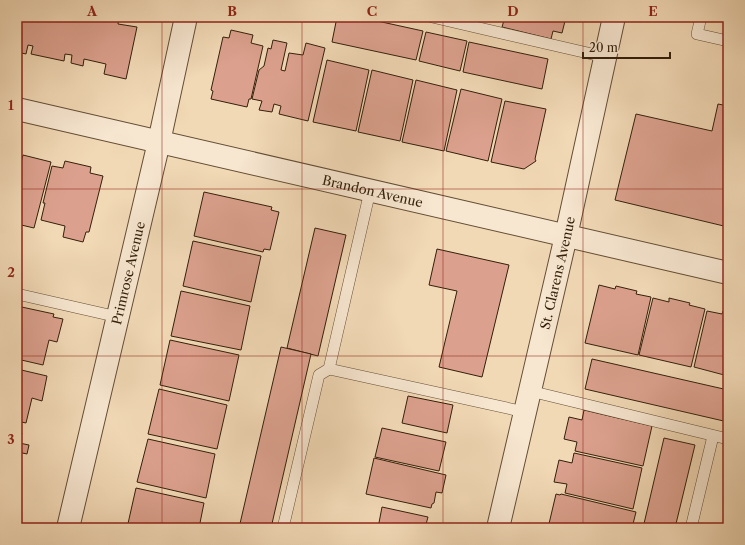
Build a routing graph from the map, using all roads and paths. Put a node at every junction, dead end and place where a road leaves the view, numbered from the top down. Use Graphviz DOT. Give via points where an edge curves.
graph roads {
  1 [pos="186,17"];
  2 [pos="432,17"];
  3 [pos="614,17"];
  4 [pos="701,17"];
  5 [pos="728,41"];
  6 [pos="605,57"];
  7 [pos="17,109"];
  8 [pos="159,142"];
  9 [pos="370,191"];
  10 [pos="566,236"];
  11 [pos="728,273"];
  12 [pos="17,294"];
  13 [pos="118,317"];
  14 [pos="329,368"];
  15 [pos="528,402"];
  16 [pos="713,436"];
  17 [pos="728,439"];
  18 [pos="68,528"];
  19 [pos="282,528"];
  20 [pos="498,528"];
  21 [pos="691,528"];
  1 -- 8 [label="street, Primrose Avenue"];
  2 -- 6 [label="lane"];
  3 -- 6 [label="street, St. Clarens Avenue"];
  4 -- 5 [label="lane" via="697,34"];
  6 -- 10 [label="street, St. Clarens Avenue"];
  7 -- 8 [label="street, Brandon Avenue"];
  8 -- 9 [label="street, Brandon Avenue"];
  8 -- 13 [label="street, Primrose Avenue"];
  9 -- 10 [label="street, Brandon Avenue"];
  9 -- 14 [label="lane"];
  10 -- 11 [label="street, Brandon Avenue"];
  10 -- 15 [label="street, St. Clarens Avenue"];
  12 -- 13 [label="lane"];
  13 -- 18 [label="street, Primrose Avenue"];
  14 -- 15 [label="lane"];
  14 -- 19 [label="lane" via="319,375"];
  15 -- 16 [label="lane"];
  15 -- 20 [label="street, St. Clarens Avenue"];
  16 -- 17 [label="lane"];
  16 -- 21 [label="lane"];
}
